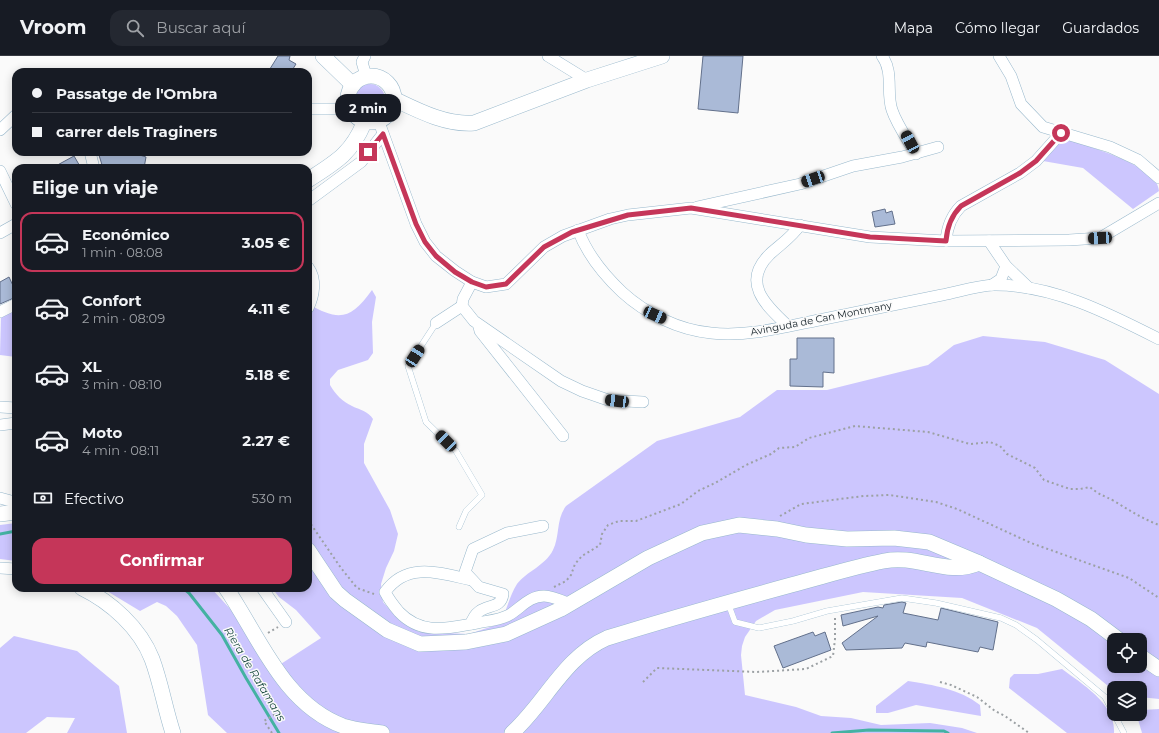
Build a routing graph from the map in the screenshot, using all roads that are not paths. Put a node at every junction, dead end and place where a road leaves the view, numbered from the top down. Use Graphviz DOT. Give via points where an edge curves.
graph roads {
  1 [pos="323,56"];
  2 [pos="548,56"];
  3 [pos="662,56"];
  4 [pos="882,56"];
  5 [pos="999,56"];
  6 [pos="363,63"];
  7 [pos="587,80"];
  8 [pos="353,85"];
  9 [pos="394,99"];
  10 [pos="348,105"];
  11 [pos="312,109"];
  12 [pos="12,120"];
  13 [pos="375,126"];
  14 [pos="0,130"];
  15 [pos="1061,133"];
  16 [pos="938,147"];
  17 [pos="916,154"];
  18 [pos="0,171"];
  19 [pos="312,177"];
  20 [pos="1159,178"];
  21 [pos="3,183"];
  22 [pos="12,198"];
  23 [pos="312,199"];
  24 [pos="1159,203"];
  25 [pos="691,208"];
  26 [pos="800,225"];
  27 [pos="12,226"];
  28 [pos="578,230"];
  29 [pos="0,234"];
  30 [pos="946,241"];
  31 [pos="989,241"];
  32 [pos="1006,266"];
  33 [pos="312,276"];
  34 [pos="472,282"];
  35 [pos="992,285"];
  36 [pos="1029,288"];
  37 [pos="312,293"];
  38 [pos="12,306"];
  39 [pos="462,306"];
  40 [pos="0,312"];
  41 [pos="436,323"];
  42 [pos="479,324"];
  43 [pos="788,326"];
  44 [pos="1159,330"];
  45 [pos="1144,331"];
  46 [pos="1159,339"];
  47 [pos="643,402"];
  48 [pos="0,407"];
  49 [pos="12,408"];
  50 [pos="12,424"];
  51 [pos="0,425"];
  52 [pos="563,436"];
  53 [pos="0,498"];
  54 [pos="12,502"];
  55 [pos="12,512"];
  56 [pos="0,514"];
  57 [pos="543,526"];
  58 [pos="459,527"];
  59 [pos="312,556"];
  60 [pos="979,562"];
  61 [pos="0,568"];
  62 [pos="12,568"];
  63 [pos="471,580"];
  64 [pos="88,592"];
  65 [pos="228,592"];
  66 [pos="265,592"];
  67 [pos="728,602"];
  68 [pos="570,604"];
  69 [pos="286,622"];
  70 [pos="471,624"];
  71 [pos="1109,633"];
  72 [pos="1147,661"];
  73 [pos="1159,669"];
  74 [pos="174,733"];
  75 [pos="382,733"];
  76 [pos="512,733"];
  77 [pos="1124,733"];
  1 -- 8 [label="street"];
  2 -- 7 [label="street"];
  3 -- 7 [label="street"];
  4 -- 17 [label="street" via="886,60 890,78 892,109"];
  5 -- 15 [label="street" via="1011,76 1021,104 1043,127"];
  6 -- 8 [label="street"];
  6 -- 9 [label="street" via="385,81"];
  7 -- 9 [label="street" via="474,123 440,119"];
  8 -- 10 [label="street"];
  9 -- 13 [label="street" via="390,112"];
  10 -- 11 [label="street"];
  10 -- 13 [label="street" via="354,116"];
  12 -- 14 [label="street"];
  13 -- 19 [label="street" via="336,162"];
  13 -- 23 [label="street" via="361,162"];
  13 -- 34 [label="street" via="425,242 436,256"];
  15 -- 20 [label="street" via="1110,147 1138,160"];
  15 -- 30 [label="street" via="1036,161 1020,173 961,206 947,228"];
  16 -- 17 [label="street"];
  17 -- 25 [label="street" via="853,166 800,184"];
  18 -- 21 [label="street"];
  21 -- 22 [label="street"];
  24 -- 31 [label="street" via="1100,238"];
  25 -- 26 [label="street"];
  25 -- 28 [label="street" via="628,215"];
  26 -- 30 [label="street" via="870,237"];
  26 -- 43 [label="street" via="769,255 757,273 757,285 763,300"];
  27 -- 29 [label="street"];
  28 -- 34 [label="street" via="544,247 506,284 491,288"];
  28 -- 43 [label="street, Avinguda de Can Montmany" via="588,251 613,284 638,306 655,315 696,331 711,333 742,333"];
  30 -- 31 [label="street"];
  31 -- 32 [label="street, Avinguda de Can Montmany"];
  32 -- 35 [label="street" via="1001,279"];
  32 -- 36 [label="street, Avinguda de Can Montmany"];
  33 -- 37 [label="street"];
  34 -- 39 [label="street"];
  35 -- 36 [label="street, Avinguda de Can Montmany"];
  35 -- 43 [label="street, Avinguda de Can Montmany"];
  36 -- 45 [label="street, Avinguda de Can Montmany" via="1081,303"];
  38 -- 40 [label="street"];
  39 -- 41 [label="street"];
  39 -- 42 [label="street"];
  41 -- 58 [label="lane" via="408,366 426,422 456,451 482,495 466,511"];
  42 -- 47 [label="street" via="561,381 582,392 608,400"];
  42 -- 52 [label="street" via="480,331"];
  44 -- 45 [label="street"];
  45 -- 46 [label="street, Avinguda de Can Montmany"];
  48 -- 49 [label="street"];
  50 -- 51 [label="street"];
  53 -- 54 [label="street"];
  55 -- 56 [label="street"];
  57 -- 63 [label="street" via="507,533 472,549 465,572"];
  59 -- 68 [label="street" via="336,592 345,600 387,630 420,644 466,642 506,634"];
  60 -- 67 [label="street" via="962,568 946,568 913,560 885,560"];
  60 -- 68 [label="street" via="929,542 894,538 847,539 739,525 702,533 648,558"];
  60 -- 71 [label="street" via="1073,608"];
  61 -- 62 [label="street"];
  63 -- 70 [label="street" via="479,587 503,594 499,604 479,610 473,616"];
  63 -- 70 [label="street" via="426,571 412,573 393,581 385,592 404,617 418,626 438,630"];
  64 -- 74 [label="street" via="117,612 139,635 152,659"];
  65 -- 75 [label="street" via="272,664 293,690 320,715 343,726"];
  66 -- 69 [label="street"];
  67 -- 76 [label="street" via="647,625 591,645 568,666 530,715"];
  67 -- 77 [label="lane" via="735,622 759,628 834,610 902,598 1001,618 1016,625 1036,640 1105,697"];
  68 -- 70 [label="street" via="544,596 530,599 509,615"];
  72 -- 73 [label="street"];
}
